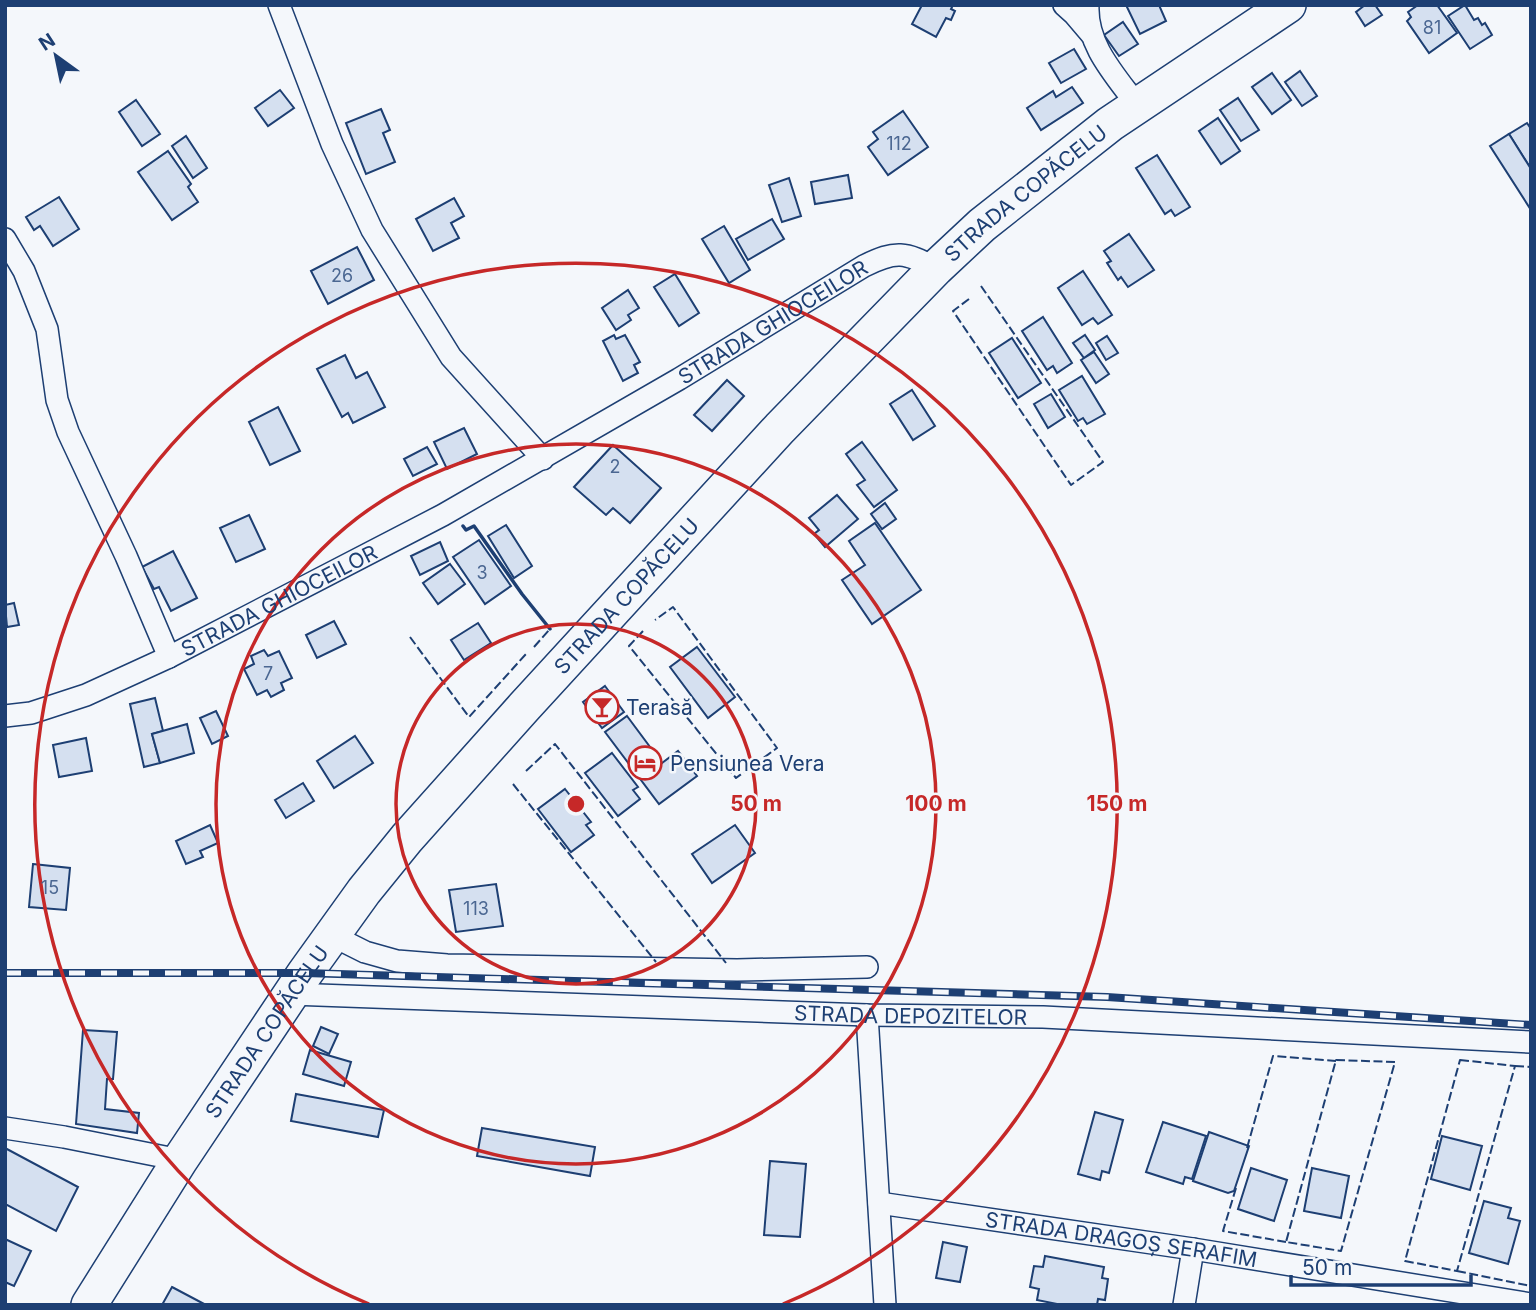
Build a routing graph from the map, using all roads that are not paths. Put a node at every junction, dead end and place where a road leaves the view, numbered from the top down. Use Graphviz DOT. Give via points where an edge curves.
graph roads {
  1 [pos="279,5"];
  2 [pos="1064,5"];
  3 [pos="1088,5"];
  4 [pos="1288,5"];
  5 [pos="1091,35"];
  6 [pos="1138,105"];
  7 [pos="5,239"];
  8 [pos="936,268"];
  9 [pos="543,459"];
  10 [pos="169,657"];
  11 [pos="5,716"];
  12 [pos="331,934"];
  13 [pos="867,967"];
  14 [pos="291,994"];
  15 [pos="867,1015"];
  16 [pos="1531,1042"];
  17 [pos="5,1128"];
  18 [pos="180,1160"];
  19 [pos="878,1203"];
  20 [pos="1193,1250"];
  21 [pos="1465,1300"];
  22 [pos="1531,1304"];
  23 [pos="89,1305"];
  24 [pos="884,1305"];
  25 [pos="1184,1305"];
  1 -- 9 [label="street" via="332,144 373,230 451,357"];
  2 -- 5 [label="street"];
  3 -- 5 [label="street"];
  4 -- 6 [label="main road, STRADA COPĂCELU"];
  5 -- 6 [label="street" via="1103,60"];
  6 -- 8 [label="main road, STRADA COPĂCELU" via="982,225"];
  7 -- 10 [label="street" via="24,271 47,329 57,400 68,432"];
  8 -- 9 [label="street, STRADA GHIOCEILOR" via="904,255 886,255 864,265"];
  8 -- 12 [label="main road, STRADA COPĂCELU" via="780,428 524,707 407,838"];
  9 -- 10 [label="street, STRADA GHIOCEILOR"];
  10 -- 11 [label="street, STRADA GHIOCEILOR" via="86,695 31,713"];
  12 -- 13 [label="street" via="365,952 397,961 447,965 737,970"];
  12 -- 14 [label="main road, STRADA COPĂCELU"];
  14 -- 15 [label="street, STRADA DEPOZITELOR"];
  14 -- 18 [label="main road, STRADA COPĂCELU"];
  15 -- 16 [label="street, STRADA DEPOZITELOR" via="1044,1017"];
  15 -- 19 [label="street"];
  17 -- 18 [label="street"];
  18 -- 23 [label="main road, STRADA COPĂCELU"];
  19 -- 20 [label="street, STRADA DRAGOȘ SERAFIM"];
  19 -- 24 [label="street"];
  20 -- 21 [label="street, STRADA DRAGOȘ SERAFIM"];
  20 -- 25 [label="street"];
  21 -- 22 [label="street, STRADA DRAGOȘ SERAFIM"];
}
